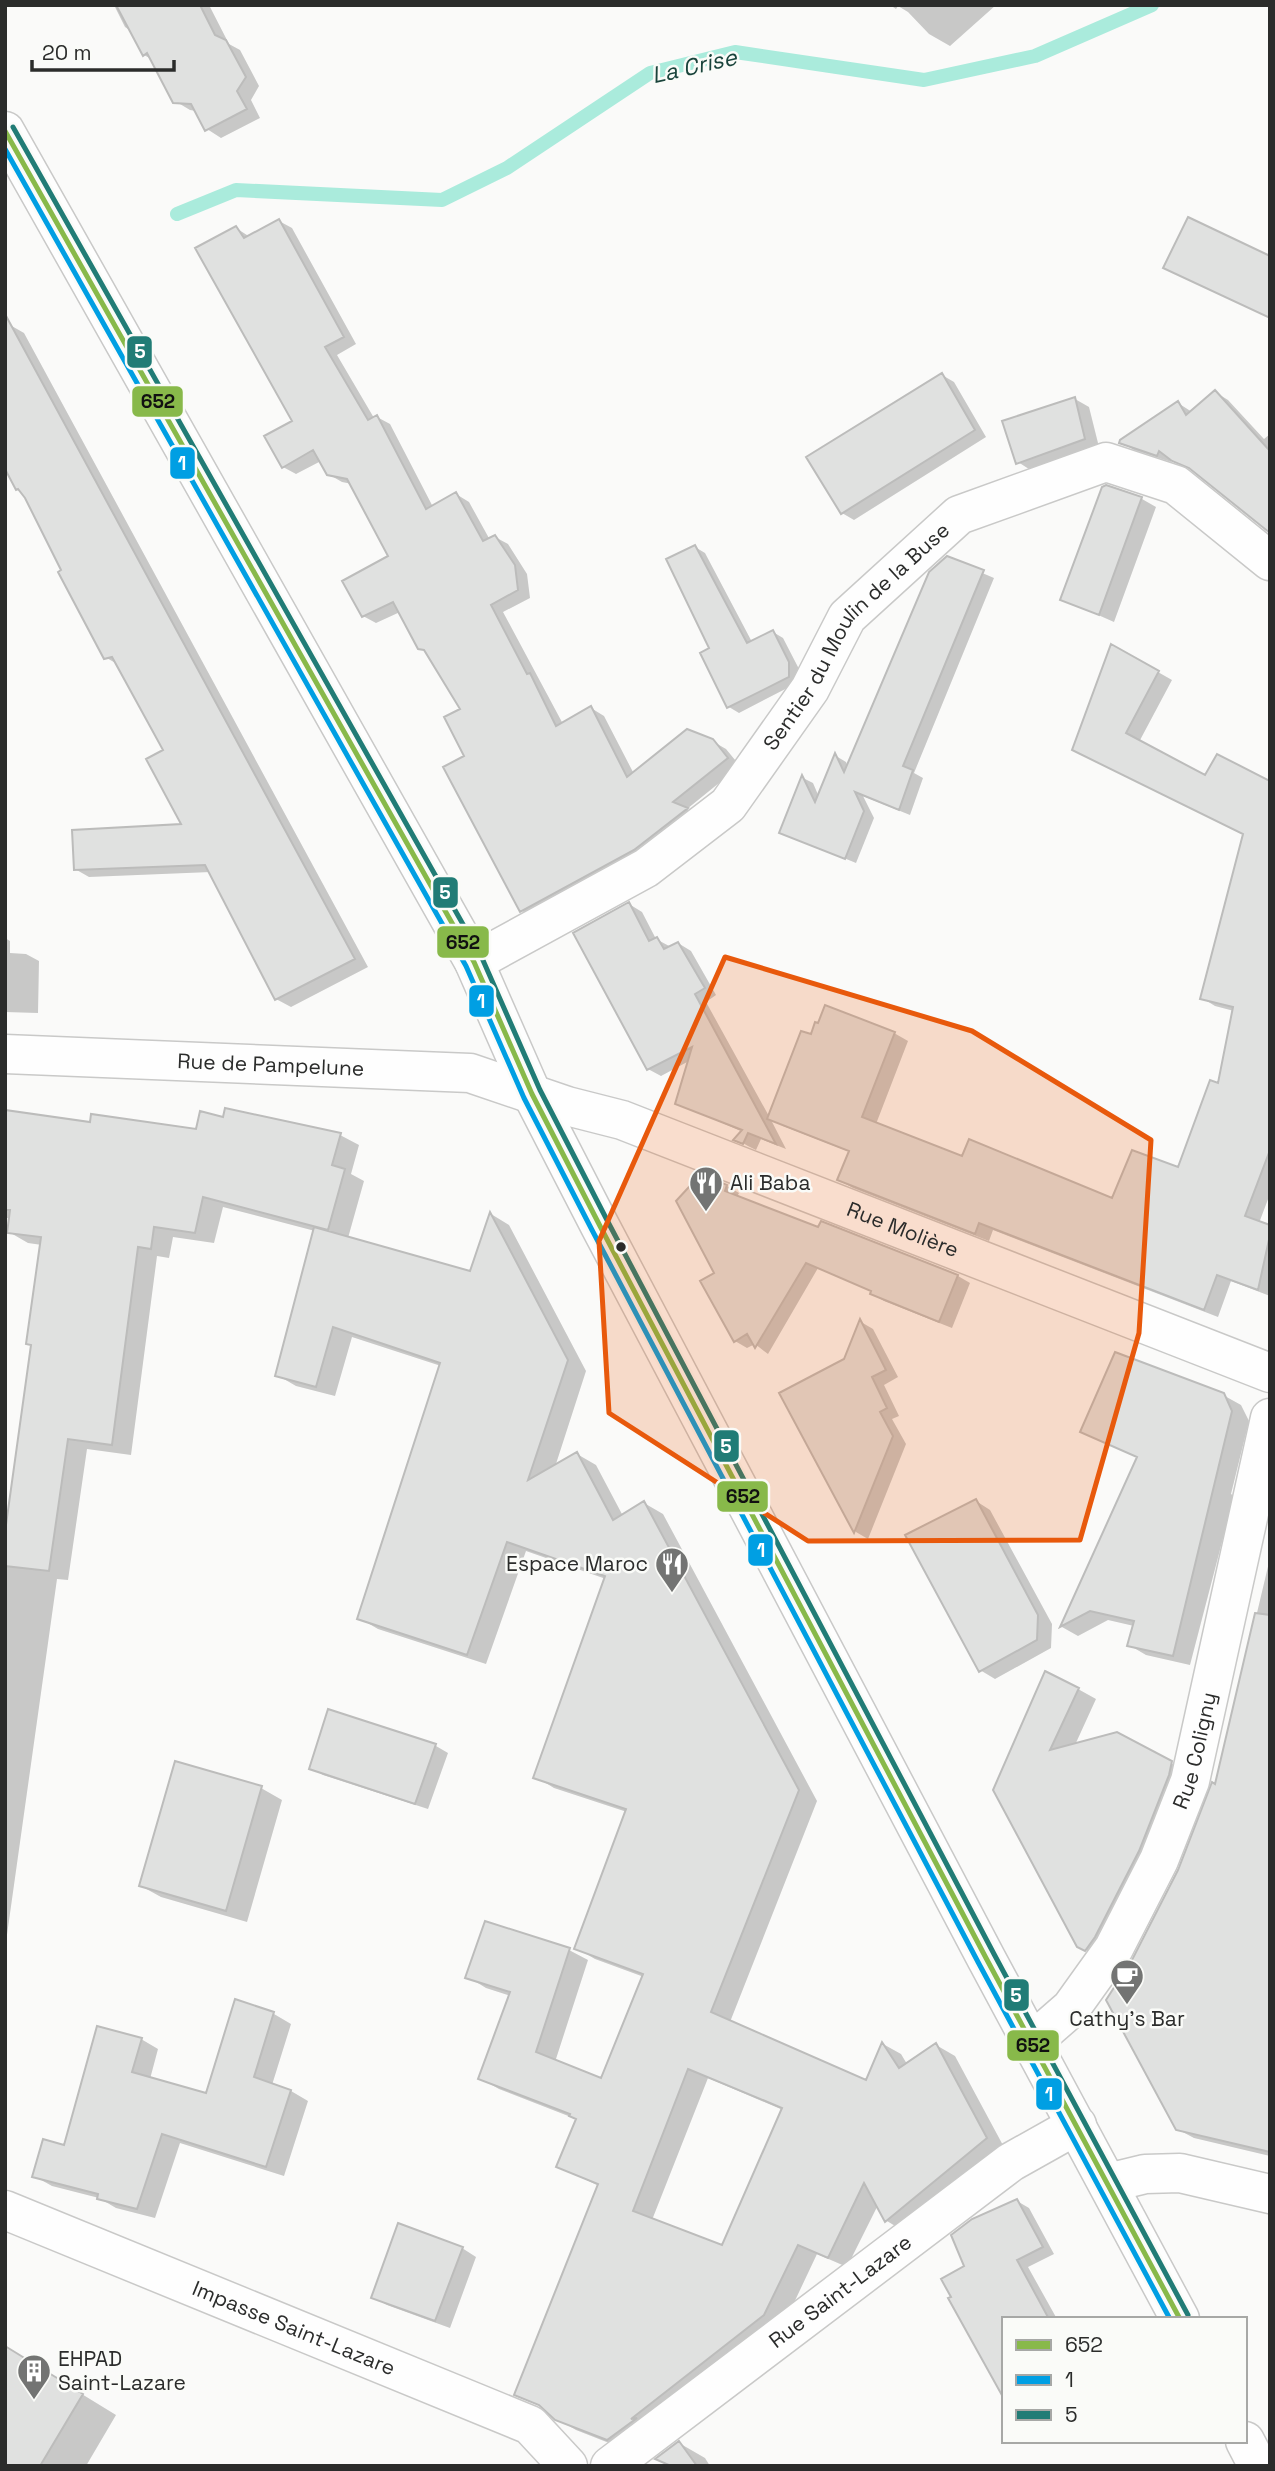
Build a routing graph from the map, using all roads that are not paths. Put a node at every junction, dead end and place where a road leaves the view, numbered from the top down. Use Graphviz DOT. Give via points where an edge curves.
graph roads {
  1 [pos="5,131"];
  2 [pos="1270,561"];
  3 [pos="474,962"];
  4 [pos="5,1054"];
  5 [pos="532,1094"];
  6 [pos="1270,1373"];
  7 [pos="1270,1418"];
  8 [pos="1032,2042"];
  9 [pos="1077,2125"];
  10 [pos="1108,2183"];
  11 [pos="1270,2194"];
  12 [pos="5,2210"];
  13 [pos="1179,2317"];
  14 [pos="1246,2443"];
  15 [pos="568,2466"];
  16 [pos="610,2466"];
  17 [pos="1258,2466"];
  1 -- 3 [label="street"];
  2 -- 3 [label="street, Sentier du Moulin de la Buse" via="1176,485 1106,462 959,515 846,617 810,689 728,805 646,868"];
  3 -- 5 [label="street"];
  4 -- 5 [label="street, Rue de Pampelune" via="470,1073"];
  5 -- 6 [label="street, Rue Molière" via="622,1119"];
  5 -- 8 [label="street"];
  7 -- 8 [label="street, Rue Coligny" via="1190,1782 1159,1860 1114,1948 1071,2008"];
  8 -- 9 [label="street"];
  9 -- 10 [label="street"];
  9 -- 16 [label="street, Rue Saint-Lazare" via="1011,2162"];
  10 -- 11 [label="street" via="1145,2174 1180,2173"];
  10 -- 13 [label="street"];
  12 -- 15 [label="street, Impasse Saint-Lazare" via="530,2425"];
  14 -- 17 [label="street"];
}
